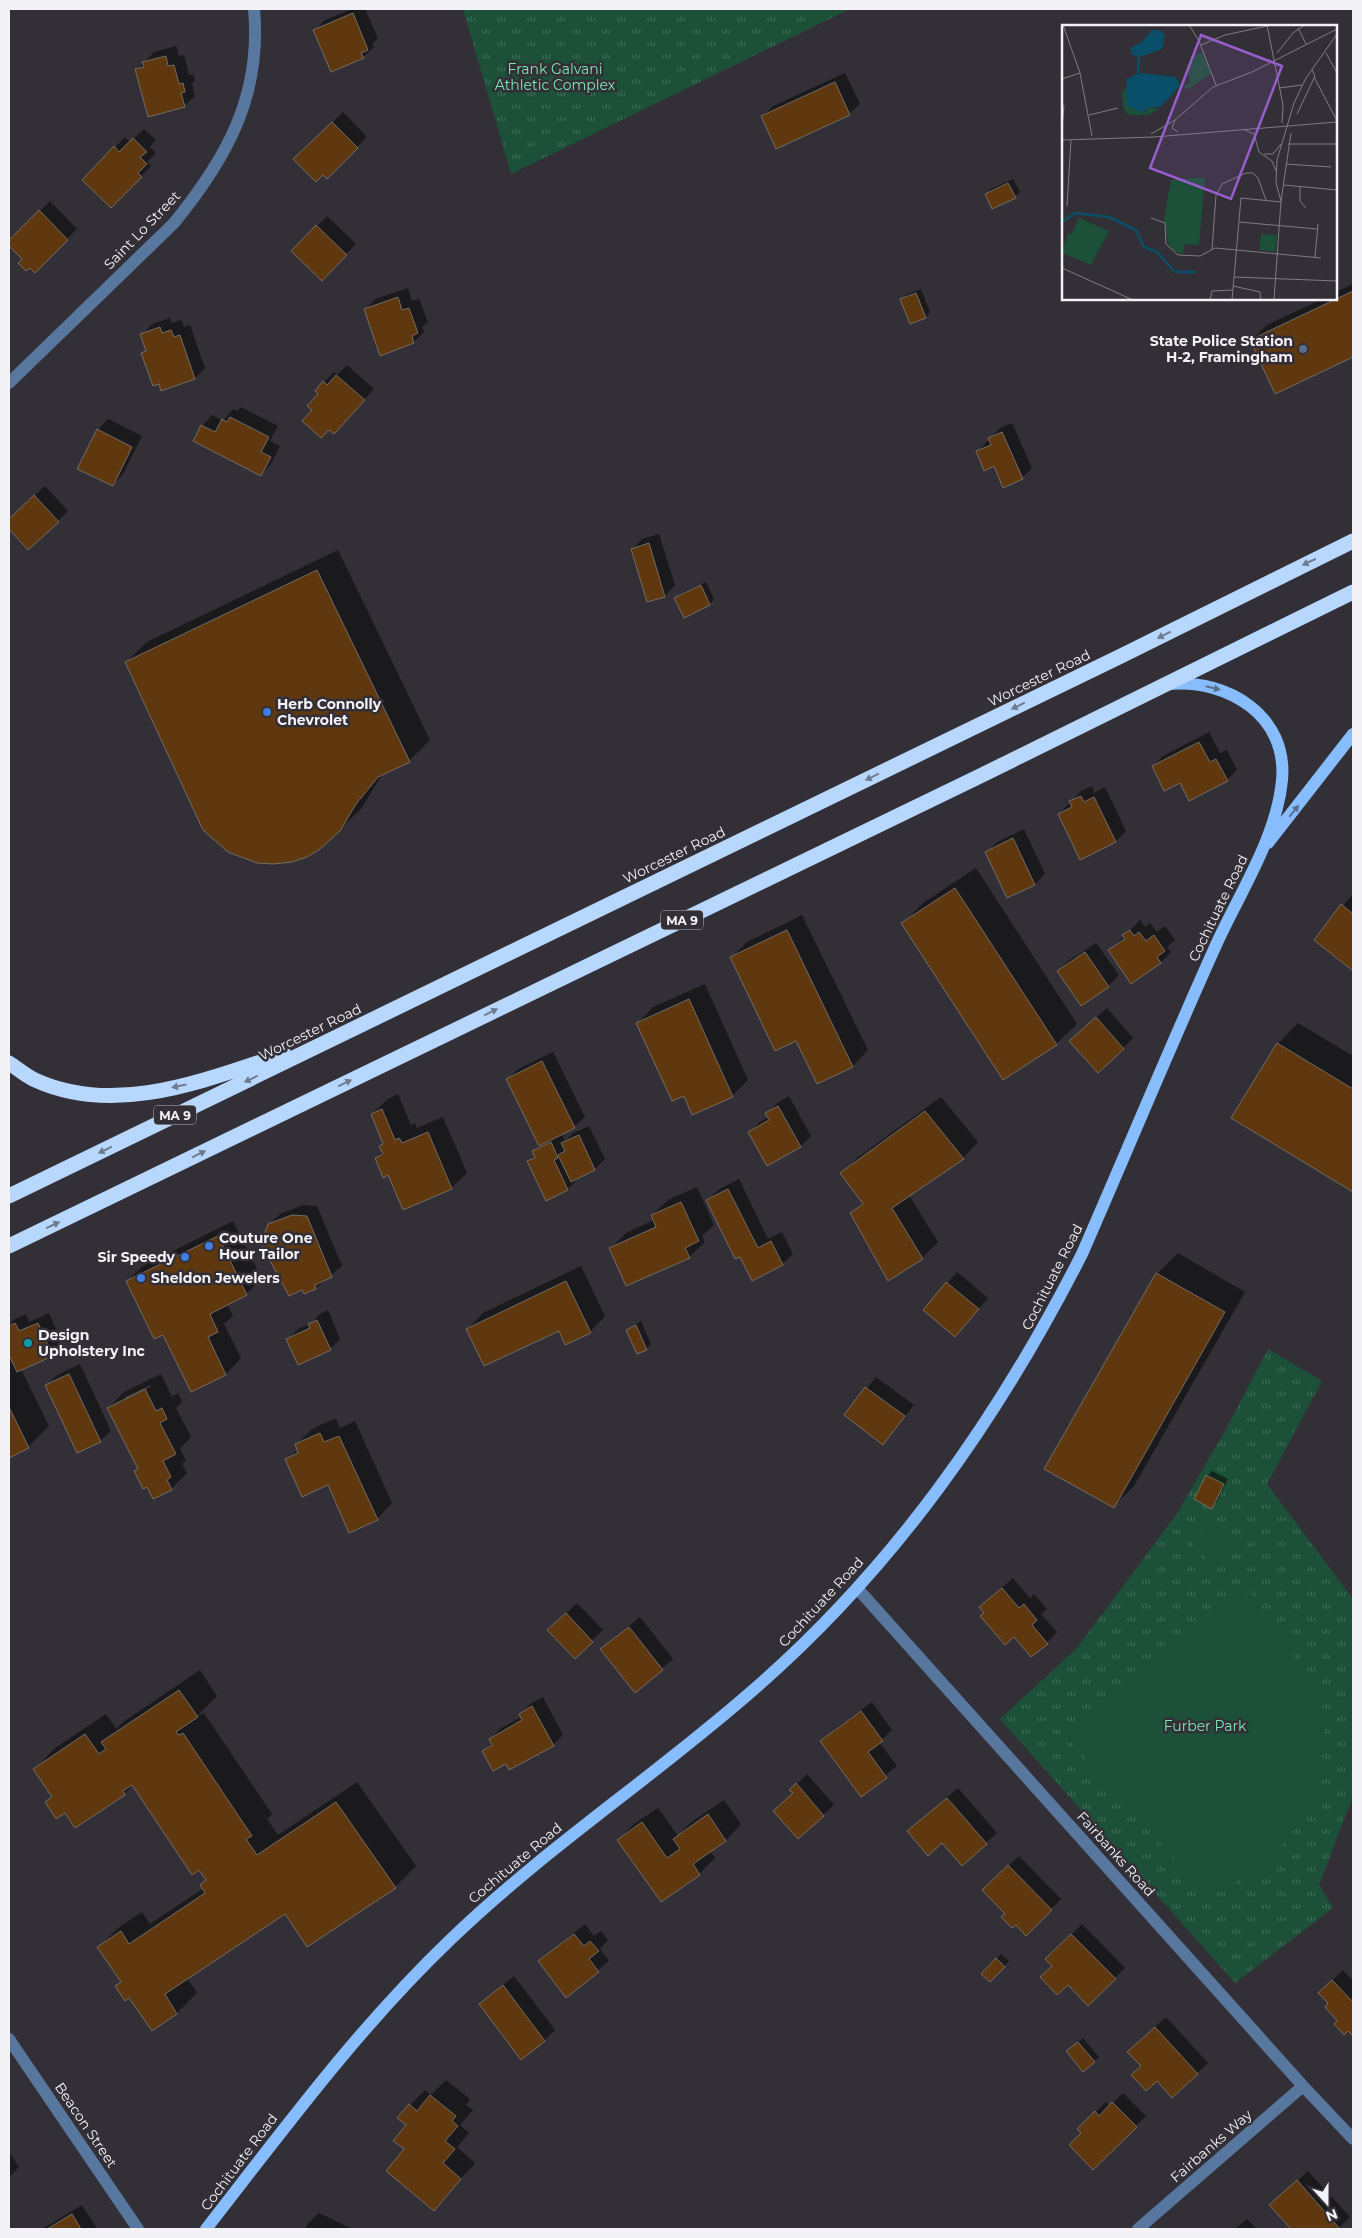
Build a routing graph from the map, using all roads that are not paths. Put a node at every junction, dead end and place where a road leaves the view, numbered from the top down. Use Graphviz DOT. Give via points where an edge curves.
graph roads {
  1 [pos="254,9"];
  2 [pos="9,383"];
  3 [pos="1353,541"];
  4 [pos="1353,592"];
  5 [pos="1165,685"];
  6 [pos="1353,734"];
  7 [pos="1263,848"];
  8 [pos="342,1035"];
  9 [pos="9,1063"];
  10 [pos="9,1196"];
  11 [pos="9,1246"];
  12 [pos="857,1588"];
  13 [pos="9,2039"];
  14 [pos="1303,2086"];
  15 [pos="1353,2139"];
  16 [pos="138,2229"];
  17 [pos="206,2229"];
  18 [pos="1138,2229"];
  1 -- 2 [label="street, Saint Lo Street" via="254,62 247,97 220,161 174,222"];
  3 -- 8 [label="highway, Worcester Road / MA 9, one-way"];
  4 -- 5 [label="highway, MA 9"];
  5 -- 7 [label="main road, Cochituate Road, one-way" via="1183,683 1227,691 1247,702 1262,716 1275,738 1282,759 1279,799"];
  11 -- 5 [label="highway, MA 9, one-way"];
  7 -- 6 [label="main road, Cochituate Road, one-way"];
  7 -- 12 [label="main road, Cochituate Road" via="1196,990 1082,1254 1054,1308 979,1434 922,1510"];
  8 -- 9 [label="highway, one-way" via="192,1083 149,1093 107,1096 65,1090 34,1079"];
  8 -- 10 [label="highway, Worcester Road / MA 9, one-way"];
  12 -- 14 [label="street, Fairbanks Road"];
  12 -- 17 [label="main road, Cochituate Road" via="752,1692 551,1851 451,1939 331,2068"];
  13 -- 16 [label="street, Beacon Street"];
  14 -- 15 [label="street, Fairbanks Road"];
  14 -- 18 [label="street, Fairbanks Way"];
}
